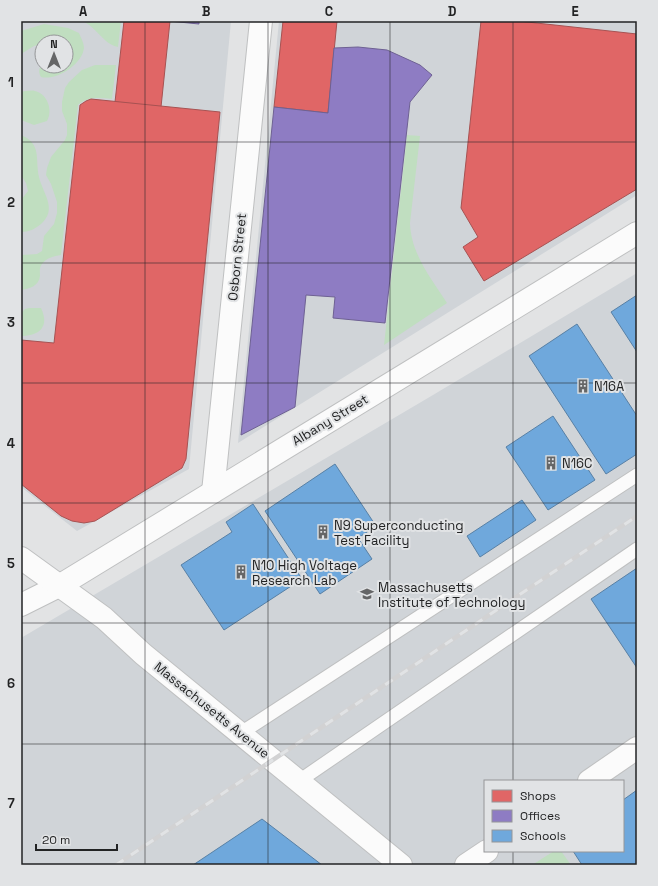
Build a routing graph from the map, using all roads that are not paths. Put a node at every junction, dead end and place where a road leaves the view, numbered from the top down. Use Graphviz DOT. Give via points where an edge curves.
graph roads {
  1 [pos="261,21"];
  2 [pos="637,233"];
  3 [pos="637,475"];
  4 [pos="213,492"];
  5 [pos="637,549"];
  6 [pos="21,558"];
  7 [pos="59,586"];
  8 [pos="21,605"];
  9 [pos="241,733"];
  10 [pos="637,748"];
  11 [pos="590,780"];
  12 [pos="299,781"];
  13 [pos="486,852"];
  14 [pos="401,865"];
  15 [pos="466,865"];
  1 -- 4 [label="main road, Osborn Street"];
  2 -- 4 [label="main road, Albany Street"];
  3 -- 9 [label="lane"];
  4 -- 7 [label="main road, Albany Street"];
  5 -- 12 [label="lane"];
  6 -- 7 [label="main road, Massachusetts Avenue"];
  7 -- 8 [label="main road, Albany Street"];
  7 -- 9 [label="main road, Massachusetts Avenue" via="104,618 143,654"];
  9 -- 12 [label="main road, Massachusetts Avenue"];
  10 -- 11 [label="main road"];
  12 -- 14 [label="main road, Massachusetts Avenue"];
  13 -- 15 [label="main road"];
}
